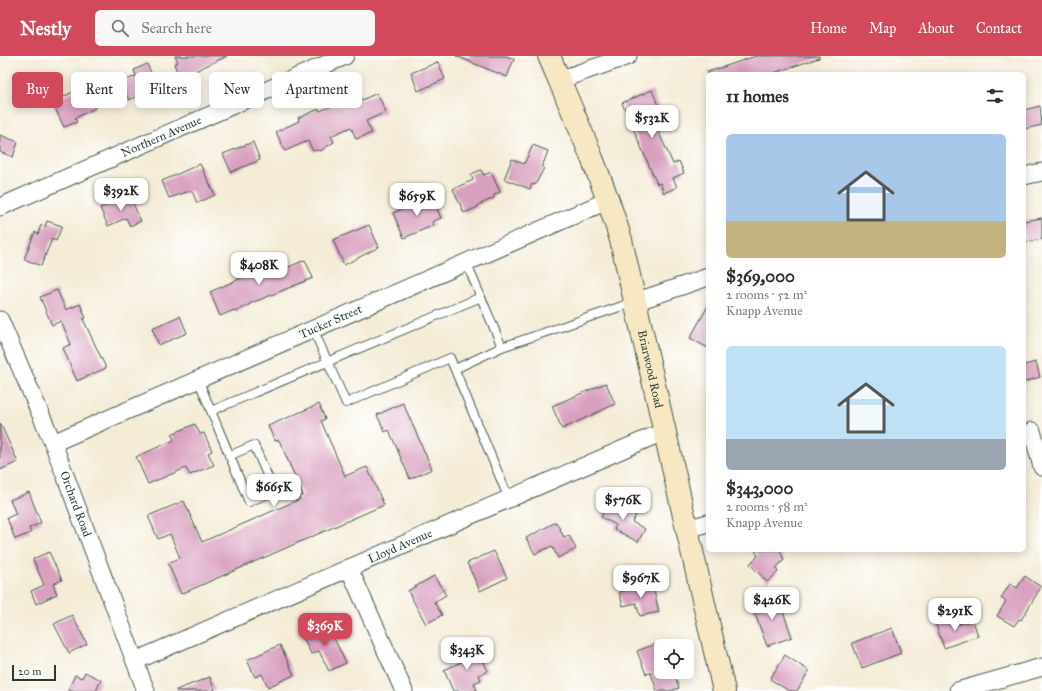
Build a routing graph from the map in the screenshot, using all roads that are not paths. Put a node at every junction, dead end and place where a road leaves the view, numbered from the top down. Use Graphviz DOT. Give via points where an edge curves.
graph roads {
  1 [pos="345,56"];
  2 [pos="549,56"];
  3 [pos="628,56"];
  4 [pos="559,80"];
  5 [pos="1042,172"];
  6 [pos="1026,176"];
  7 [pos="609,200"];
  8 [pos="0,207"];
  9 [pos="466,262"];
  10 [pos="706,278"];
  11 [pos="481,297"];
  12 [pos="635,302"];
  13 [pos="0,320"];
  14 [pos="313,329"];
  15 [pos="502,347"];
  16 [pos="328,362"];
  17 [pos="455,369"];
  18 [pos="198,379"];
  19 [pos="211,411"];
  20 [pos="665,431"];
  21 [pos="1033,431"];
  22 [pos="53,443"];
  23 [pos="230,456"];
  24 [pos="1042,467"];
  25 [pos="509,499"];
  26 [pos="706,524"];
  27 [pos="687,529"];
  28 [pos="350,568"];
  29 [pos="135,661"];
  30 [pos="1042,667"];
  31 [pos="146,691"];
  32 [pos="404,691"];
  33 [pos="724,691"];
  34 [pos="958,691"];
  1 -- 8 [label="street, Northern Avenue"];
  2 -- 4 [label="street, Briarwood Road"];
  3 -- 4 [label="street"];
  4 -- 7 [label="street, Briarwood Road"];
  5 -- 6 [label="street"];
  7 -- 9 [label="street, Tucker Street"];
  7 -- 12 [label="street, Briarwood Road"];
  9 -- 11 [label="lane"];
  9 -- 14 [label="street, Tucker Street"];
  10 -- 12 [label="street"];
  11 -- 15 [label="lane"];
  11 -- 16 [label="lane"];
  12 -- 15 [label="lane"];
  12 -- 20 [label="street, Briarwood Road"];
  13 -- 22 [label="street, Orchard Road"];
  14 -- 16 [label="lane"];
  14 -- 18 [label="street, Tucker Street"];
  15 -- 17 [label="lane"];
  16 -- 17 [label="lane" via="346,403 450,358"];
  16 -- 19 [label="lane"];
  17 -- 25 [label="lane"];
  18 -- 19 [label="lane"];
  18 -- 22 [label="street, Tucker Street"];
  19 -- 23 [label="lane"];
  20 -- 25 [label="street, Lloyd Avenue"];
  20 -- 27 [label="street, Briarwood Road"];
  21 -- 24 [label="street"];
  22 -- 29 [label="street, Orchard Road"];
  23 -- 23 [label="lane" via="249,502 274,490 254,445"];
  25 -- 28 [label="street, Lloyd Avenue"];
  26 -- 27 [label="street"];
  27 -- 33 [label="street, Briarwood Road"];
  28 -- 29 [label="street, Lloyd Avenue"];
  28 -- 32 [label="street"];
  29 -- 31 [label="street, Orchard Road"];
  30 -- 34 [label="street"];
}
